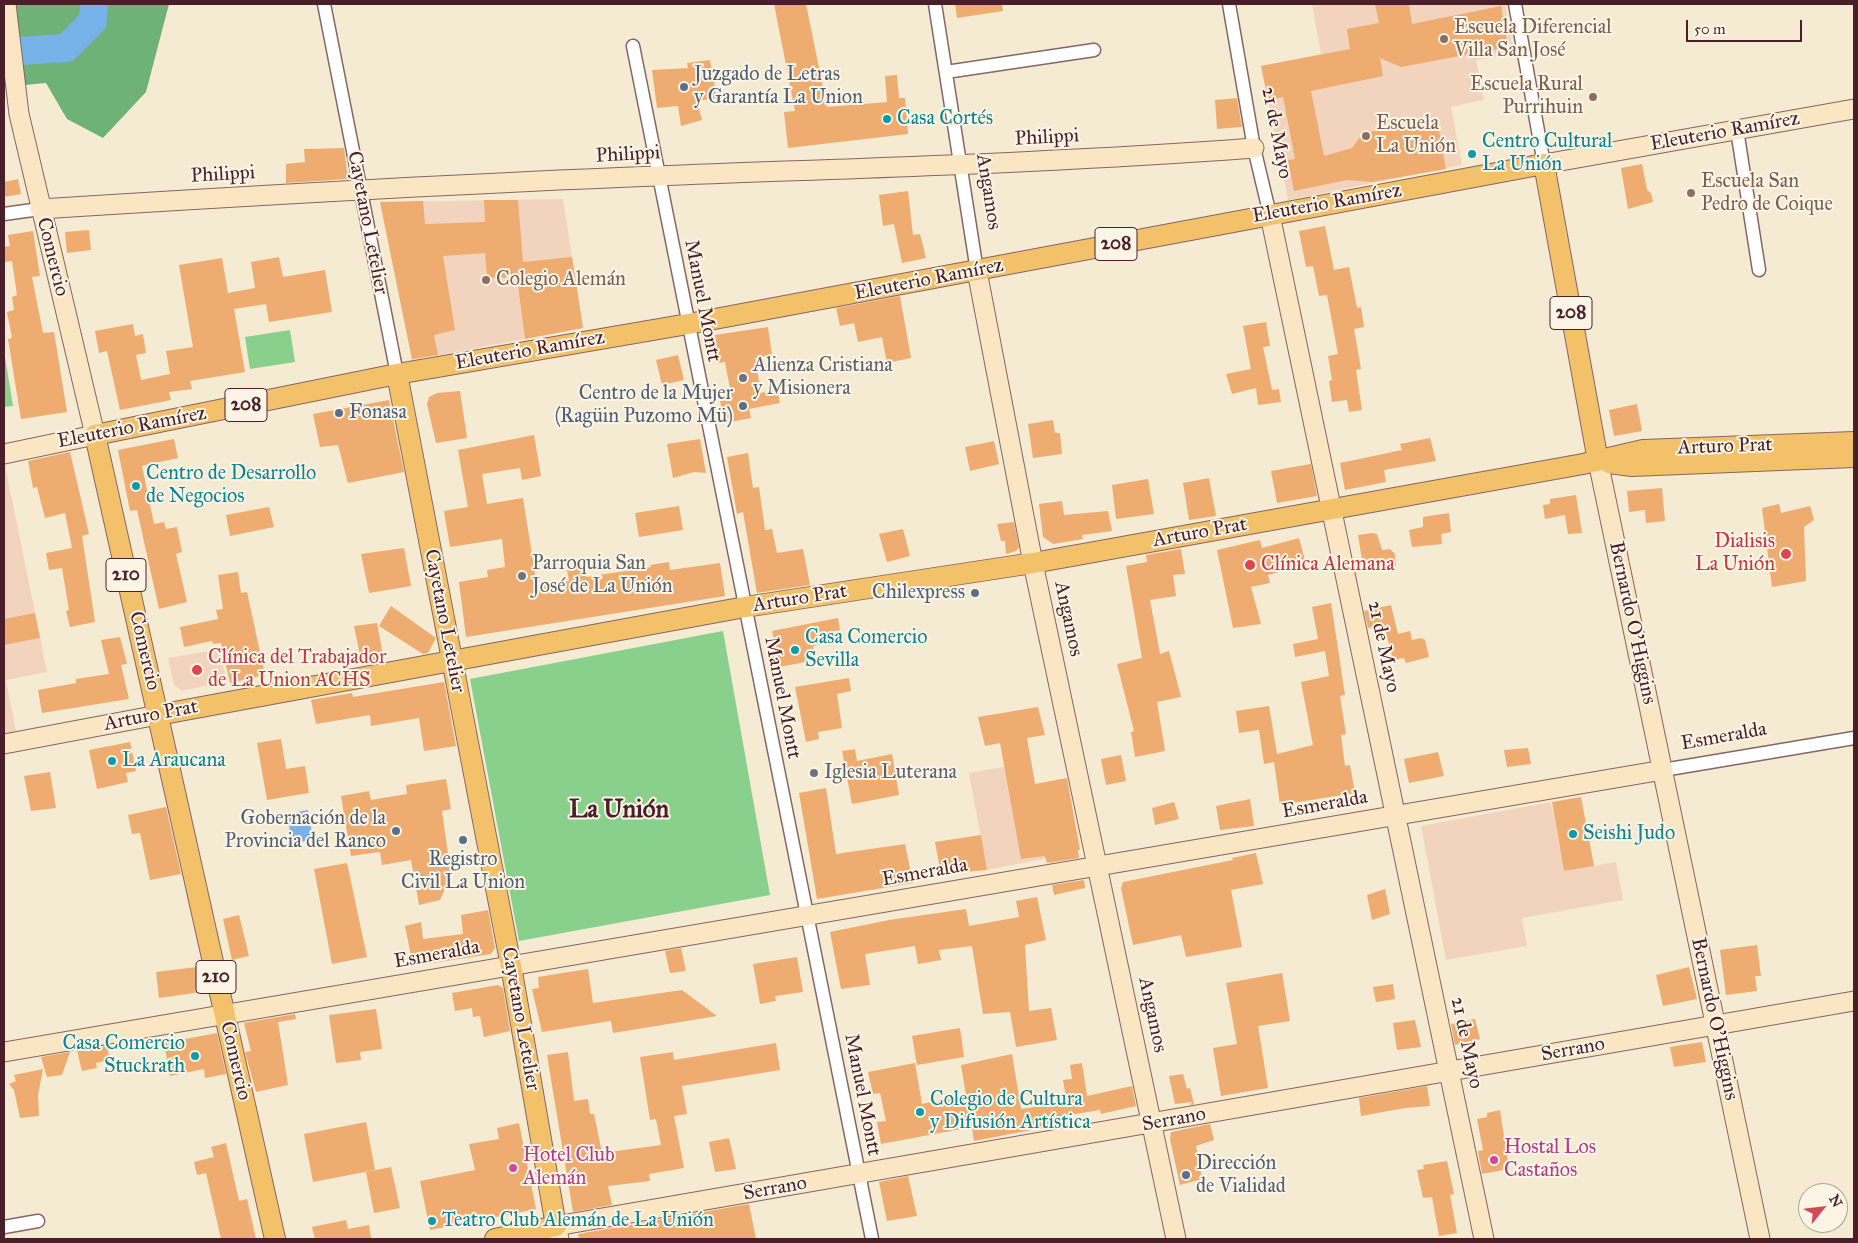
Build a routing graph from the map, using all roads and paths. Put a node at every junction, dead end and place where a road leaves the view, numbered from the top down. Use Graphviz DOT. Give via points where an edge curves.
graph roads {
  1 [pos="6,4"];
  2 [pos="324,4"];
  3 [pos="935,4"];
  4 [pos="1229,4"];
  5 [pos="1515,4"];
  6 [pos="633,46"];
  7 [pos="1094,50"];
  8 [pos="946,72"];
  9 [pos="1854,108"];
  10 [pos="1737,130"];
  11 [pos="1254,148"];
  12 [pos="1544,164"];
  13 [pos="960,166"];
  14 [pos="658,176"];
  15 [pos="360,190"];
  16 [pos="40,209"];
  17 [pos="4,214"];
  18 [pos="1270,215"];
  19 [pos="1759,270"];
  20 [pos="977,271"];
  21 [pos="688,324"];
  22 [pos="397,374"];
  23 [pos="95,435"];
  24 [pos="1854,442"];
  25 [pos="4,454"];
  26 [pos="1854,457"];
  27 [pos="1598,461"];
  28 [pos="1332,509"];
  29 [pos="1033,563"];
  30 [pos="745,607"];
  31 [pos="451,660"];
  32 [pos="158,715"];
  33 [pos="1854,738"];
  34 [pos="4,744"];
  35 [pos="1663,770"];
  36 [pos="1396,816"];
  37 [pos="1097,866"];
  38 [pos="807,916"];
  39 [pos="511,966"];
  40 [pos="1854,1001"];
  41 [pos="224,1014"];
  42 [pos="1716,1026"];
  43 [pos="4,1052"];
  44 [pos="1449,1072"];
  45 [pos="1152,1124"];
  46 [pos="859,1175"];
  47 [pos="38,1221"];
  48 [pos="4,1227"];
  49 [pos="557,1233"];
  50 [pos="275,1239"];
  51 [pos="495,1239"];
  52 [pos="872,1239"];
  53 [pos="1176,1239"];
  54 [pos="1484,1239"];
  55 [pos="1760,1239"];
  1 -- 16 [label="street, Comercio" via="19,114"];
  2 -- 15 [label="street, Cayetano Letelier"];
  3 -- 8 [label="street, Angamos"];
  4 -- 11 [label="street, 21 de Mayo"];
  5 -- 12 [label="street, Bernardo O'Higgins"];
  6 -- 14 [label="street, Manuel Montt"];
  7 -- 8 [label="street"];
  8 -- 13 [label="street, Angamos"];
  9 -- 10 [label="street, Eleuterio Ramírez"];
  10 -- 12 [label="street, Eleuterio Ramírez"];
  10 -- 19 [label="street"];
  11 -- 13 [label="street, Philippi"];
  11 -- 18 [label="street, 21 de Mayo"];
  12 -- 18 [label="main road, Eleuterio Ramírez / 208"];
  12 -- 27 [label="main road, Bernardo O'Higgins / 208"];
  13 -- 14 [label="street, Philippi"];
  13 -- 20 [label="street, Angamos"];
  14 -- 15 [label="street, Philippi"];
  14 -- 21 [label="street, Manuel Montt"];
  15 -- 16 [label="street, Philippi"];
  15 -- 22 [label="street, Cayetano Letelier"];
  16 -- 17 [label="street, Philippi"];
  16 -- 23 [label="street, Comercio"];
  18 -- 20 [label="main road, Eleuterio Ramírez / 208"];
  18 -- 28 [label="street, 21 de Mayo"];
  20 -- 21 [label="main road, Eleuterio Ramírez / 208"];
  20 -- 29 [label="street, Angamos"];
  21 -- 22 [label="main road, Eleuterio Ramírez / 208"];
  21 -- 30 [label="street, Manuel Montt"];
  22 -- 23 [label="main road, Eleuterio Ramírez / 208"];
  22 -- 31 [label="main road, Cayetano Letelier"];
  23 -- 25 [label="street, Eleuterio Ramírez"];
  23 -- 32 [label="main road, Comercio / 210"];
  24 -- 27 [label="main road, Arturo Prat" via="1643,450"];
  26 -- 27 [label="main road, Arturo Prat" via="1632,466"];
  27 -- 28 [label="main road, Arturo Prat"];
  27 -- 35 [label="street, Bernardo O'Higgins"];
  28 -- 29 [label="main road, Arturo Prat"];
  28 -- 36 [label="street, 21 de Mayo"];
  29 -- 30 [label="main road, Arturo Prat"];
  29 -- 37 [label="street, Angamos"];
  30 -- 31 [label="main road, Arturo Prat"];
  30 -- 38 [label="street, Manuel Montt"];
  31 -- 32 [label="main road, Arturo Prat"];
  31 -- 39 [label="main road, Cayetano Letelier"];
  32 -- 34 [label="street, Arturo Prat"];
  32 -- 41 [label="main road, Comercio / 210"];
  33 -- 35 [label="street, Esmeralda"];
  35 -- 36 [label="street, Esmeralda"];
  35 -- 42 [label="street, Bernardo O'Higgins"];
  36 -- 37 [label="street, Esmeralda"];
  36 -- 44 [label="street, 21 de Mayo"];
  37 -- 38 [label="street, Esmeralda"];
  37 -- 45 [label="street, Angamos"];
  38 -- 39 [label="street, Esmeralda"];
  38 -- 46 [label="street, Manuel Montt"];
  39 -- 41 [label="street, Esmeralda"];
  39 -- 49 [label="main road, Cayetano Letelier"];
  40 -- 42 [label="street, Serrano"];
  41 -- 43 [label="street, Esmeralda"];
  41 -- 50 [label="main road, Comercio / 210"];
  42 -- 44 [label="street, Serrano"];
  42 -- 55 [label="street, Bernardo O'Higgins"];
  44 -- 45 [label="street, Serrano"];
  44 -- 54 [label="street, 21 de Mayo"];
  45 -- 46 [label="street, Serrano"];
  45 -- 53 [label="street, Angamos"];
  46 -- 49 [label="street, Serrano"];
  46 -- 52 [label="street, Manuel Montt"];
  47 -- 48 [label="street"];
  49 -- 51 [label="main road, Serrano"];
}
